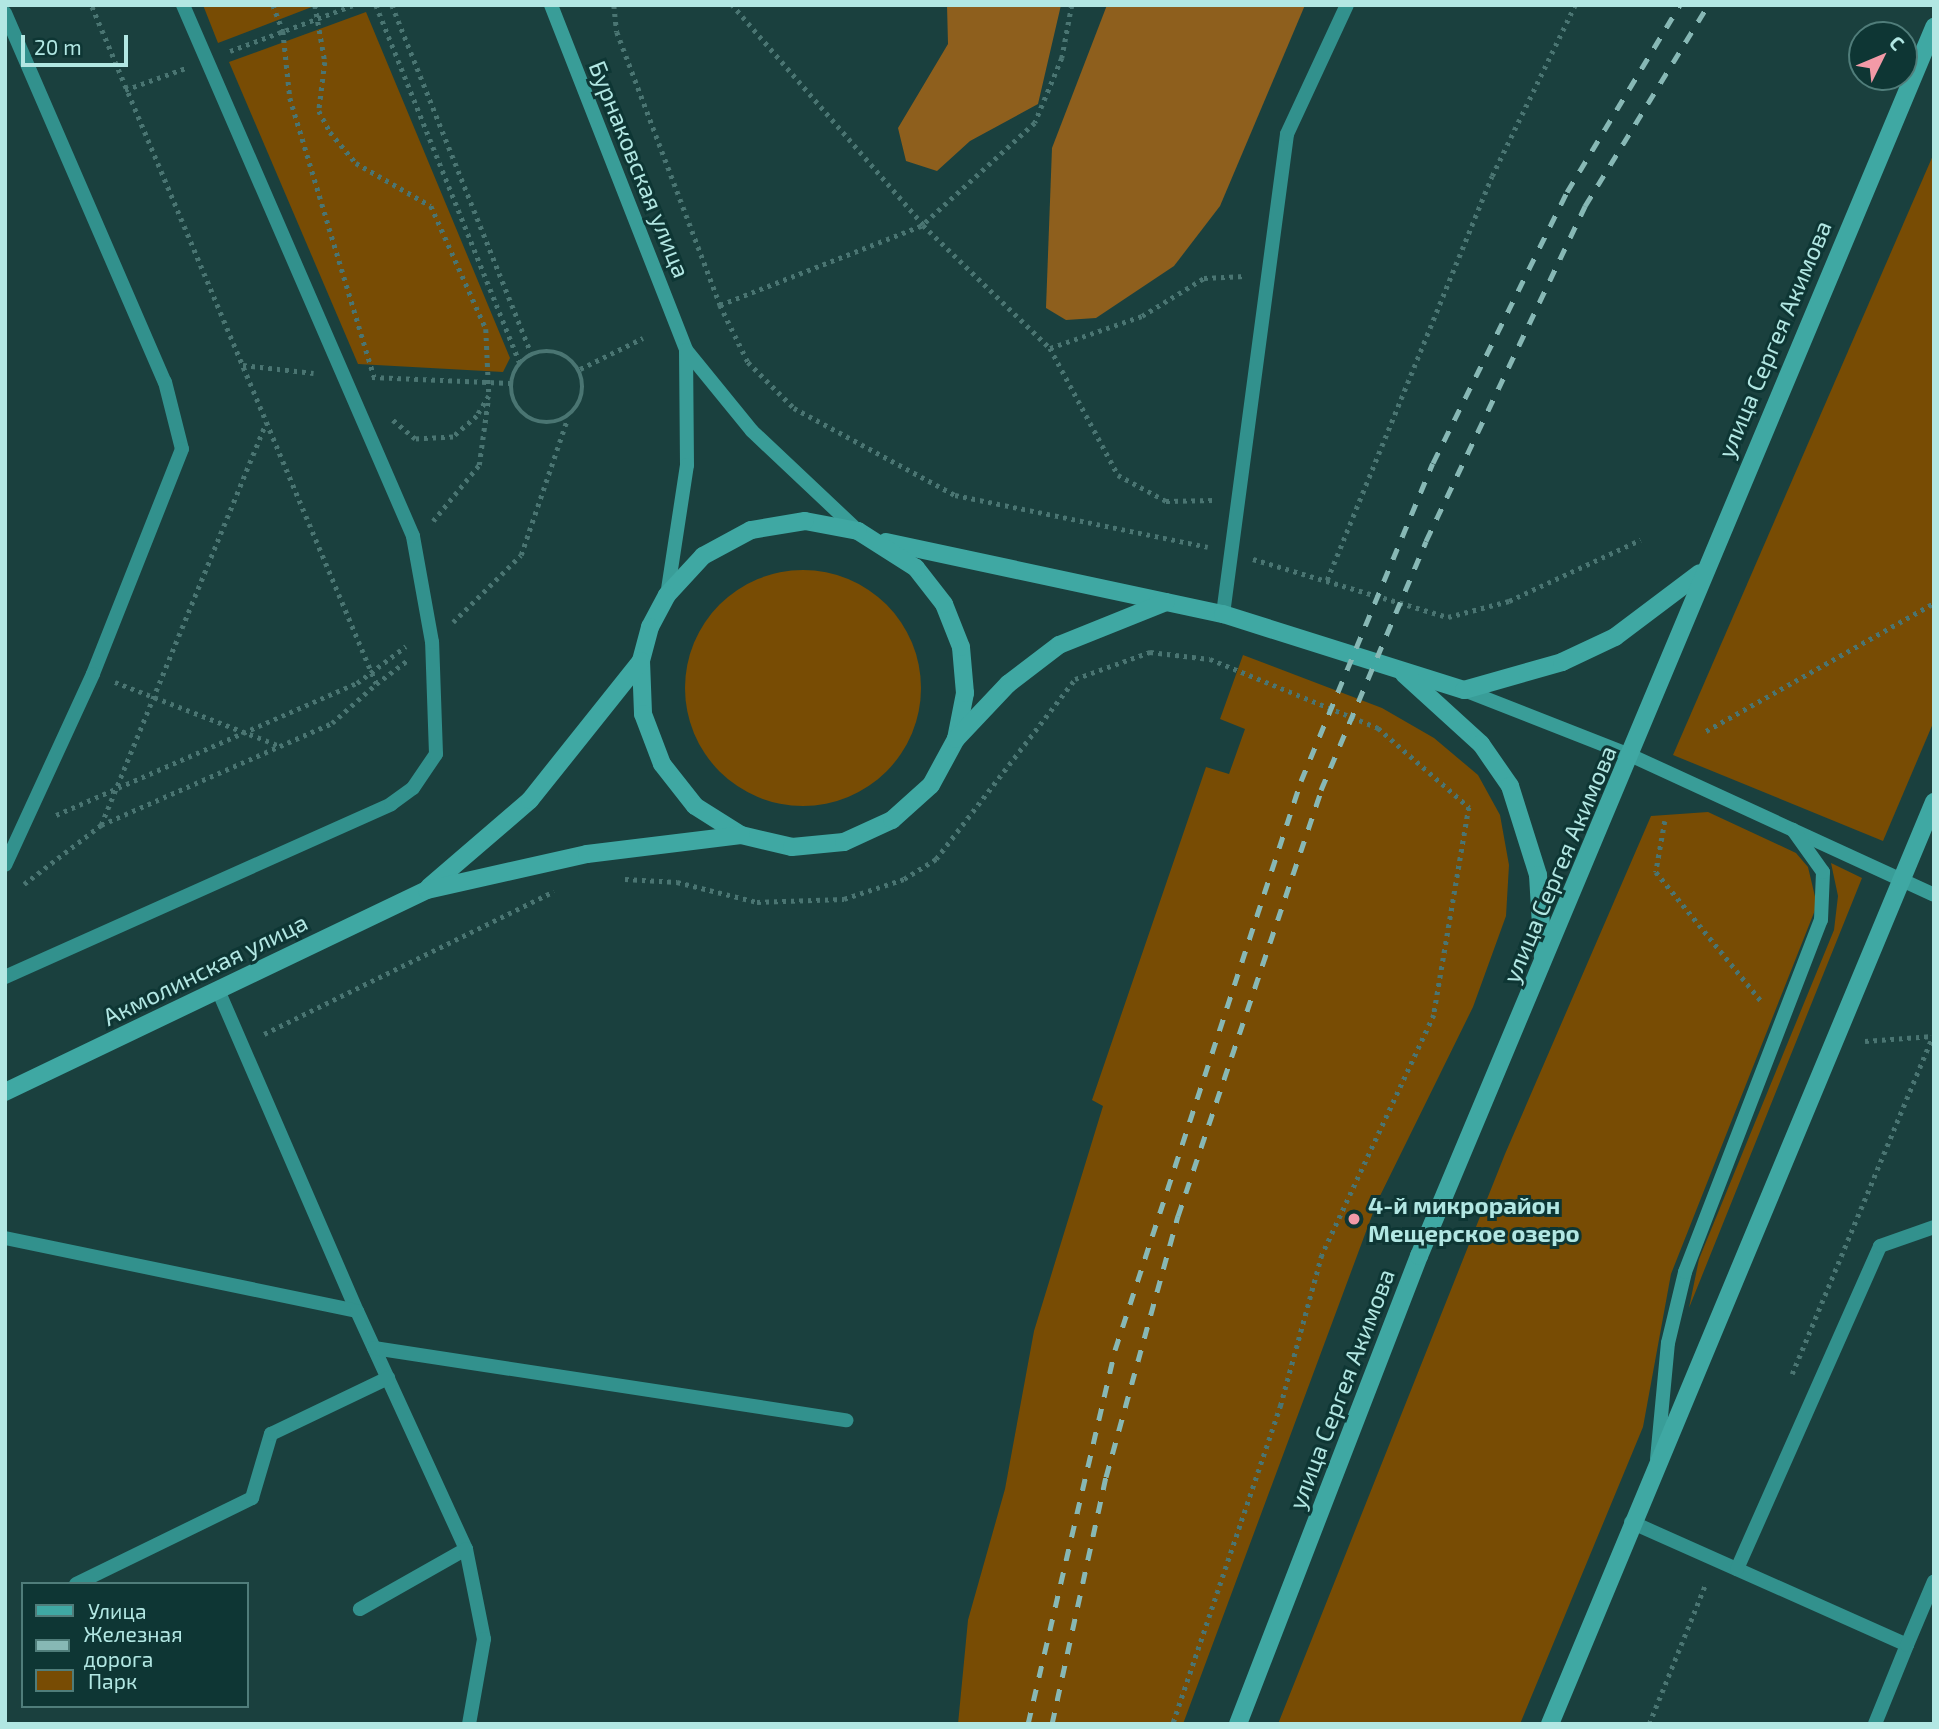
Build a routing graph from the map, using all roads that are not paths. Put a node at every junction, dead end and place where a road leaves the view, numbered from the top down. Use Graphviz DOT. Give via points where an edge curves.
graph roads {
  1 [pos="183,5"];
  2 [pos="551,5"];
  3 [pos="1347,5"];
  4 [pos="5,13"];
  5 [pos="1934,27"];
  6 [pos="686,350"];
  7 [pos="858,531"];
  8 [pos="879,541"];
  9 [pos="1700,573"];
  10 [pos="667,595"];
  11 [pos="1166,602"];
  12 [pos="1223,614"];
  13 [pos="641,661"];
  14 [pos="1401,672"];
  15 [pos="1464,690"];
  16 [pos="956,739"];
  17 [pos="1632,756"];
  18 [pos="1934,802"];
  19 [pos="1793,830"];
  20 [pos="741,835"];
  21 [pos="5,865"];
  22 [pos="1902,880"];
  23 [pos="427,890"];
  24 [pos="1934,895"];
  25 [pos="1544,965"];
  26 [pos="5,977"];
  27 [pos="218,990"];
  28 [pos="5,1092"];
  29 [pos="1934,1227"];
  30 [pos="5,1238"];
  31 [pos="357,1311"];
  32 [pos="374,1348"];
  33 [pos="388,1378"];
  34 [pos="847,1420"];
  35 [pos="1656,1470"];
  36 [pos="1631,1521"];
  37 [pos="466,1549"];
  38 [pos="1737,1569"];
  39 [pos="1934,1581"];
  40 [pos="80,1582"];
  41 [pos="360,1609"];
  42 [pos="1907,1645"];
  43 [pos="469,1724"];
  44 [pos="1238,1724"];
  45 [pos="1550,1724"];
  46 [pos="1875,1724"];
  1 -- 26 [label="lane" via="413,536 431,635 436,754 413,788 391,804"];
  2 -- 6 [label="main road, Бурнаковская улица"];
  3 -- 12 [label="lane" via="1287,134 1242,499"];
  4 -- 21 [label="lane" via="165,382 182,449 93,674"];
  5 -- 9 [label="main road, улица Сергея Акимова"];
  6 -- 7 [label="main road" via="752,431"];
  6 -- 10 [label="main road" via="687,466"];
  7 -- 8 [label="main road"];
  7 -- 10 [label="main road" via="805,522 751,530 703,556"];
  8 -- 11 [label="main road"];
  8 -- 16 [label="main road" via="916,568 944,604 961,647 965,693"];
  9 -- 15 [label="main road" via="1615,637 1562,662"];
  9 -- 17 [label="main road, улица Сергея Акимова"];
  10 -- 13 [label="main road"];
  11 -- 12 [label="main road"];
  11 -- 16 [label="main road" via="1059,645 1008,684"];
  12 -- 14 [label="main road" via="1320,640"];
  13 -- 20 [label="main road" via="642,714 662,764 695,806"];
  13 -- 23 [label="main road" via="530,800"];
  14 -- 15 [label="main road"];
  14 -- 25 [label="main road" via="1481,744 1510,786 1538,875"];
  15 -- 17 [label="main road"];
  16 -- 20 [label="main road" via="930,785 892,820 856,836 792,847"];
  17 -- 19 [label="main road"];
  17 -- 25 [label="main road, улица Сергея Акимова"];
  18 -- 22 [label="main road"];
  19 -- 22 [label="main road"];
  19 -- 35 [label="main road" via="1823,872 1821,920 1685,1272 1668,1343"];
  20 -- 23 [label="main road" via="587,854"];
  22 -- 24 [label="main road"];
  22 -- 35 [label="main road"];
  23 -- 27 [label="main road, Акмолинская улица"];
  25 -- 44 [label="main road, улица Сергея Акимова" via="1419,1256"];
  27 -- 28 [label="main road, Акмолинская улица"];
  27 -- 31 [label="lane"];
  29 -- 38 [label="lane" via="1880,1246"];
  30 -- 31 [label="lane"];
  31 -- 32 [label="lane"];
  32 -- 33 [label="lane"];
  32 -- 34 [label="lane"];
  33 -- 37 [label="lane"];
  33 -- 40 [label="lane" via="271,1434 252,1498"];
  35 -- 36 [label="main road"];
  36 -- 38 [label="lane"];
  36 -- 45 [label="main road"];
  37 -- 41 [label="lane"];
  37 -- 43 [label="lane" via="484,1639"];
  38 -- 42 [label="lane"];
  39 -- 42 [label="lane"];
  42 -- 46 [label="lane"];
}
